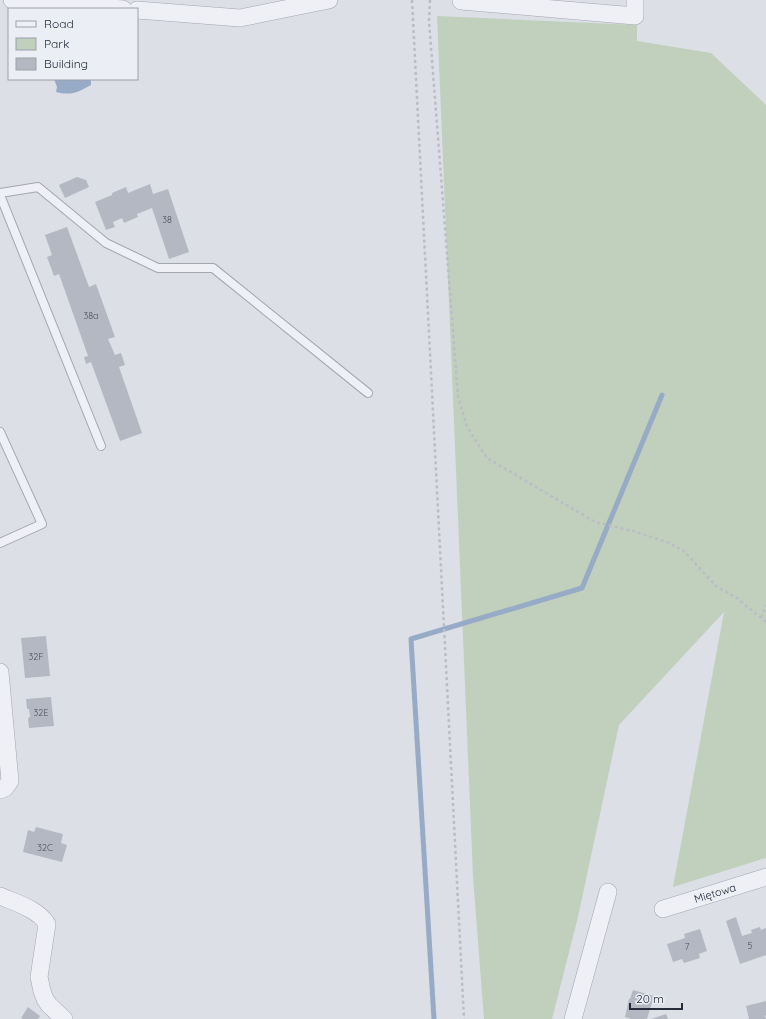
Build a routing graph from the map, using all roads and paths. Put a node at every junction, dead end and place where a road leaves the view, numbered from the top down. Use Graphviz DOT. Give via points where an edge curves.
graph roads {
  1 [pos="12,0"];
  2 [pos="329,0"];
  3 [pos="412,0"];
  4 [pos="430,0"];
  5 [pos="461,1"];
  6 [pos="111,8"];
  7 [pos="635,8"];
  8 [pos="138,10"];
  9 [pos="0,194"];
  10 [pos="368,393"];
  11 [pos="0,432"];
  12 [pos="101,446"];
  13 [pos="0,543"];
  14 [pos="766,605"];
  15 [pos="761,618"];
  16 [pos="766,622"];
  17 [pos="0,672"];
  18 [pos="0,790"];
  19 [pos="766,877"];
  20 [pos="608,892"];
  21 [pos="0,896"];
  22 [pos="663,909"];
  23 [pos="64,1019"];
  24 [pos="464,1019"];
  25 [pos="573,1019"];
  1 -- 6 [label="street"];
  2 -- 8 [label="street" via="240,18"];
  3 -- 24 [label="path"];
  4 -- 15 [label="path" via="429,21 458,396 467,427 487,458 595,522 667,542 684,551 716,586 738,599"];
  5 -- 7 [label="street"];
  9 -- 10 [label="lane" via="38,187 106,243 158,268 212,268"];
  9 -- 12 [label="lane"];
  11 -- 13 [label="lane" via="42,524"];
  14 -- 15 [label="path"];
  15 -- 16 [label="path"];
  17 -- 18 [label="street" via="10,781"];
  19 -- 22 [label="street, Miętowa"];
  20 -- 25 [label="street"];
  21 -- 23 [label="street" via="34,911 43,917 47,924 39,977 45,999"];
}
